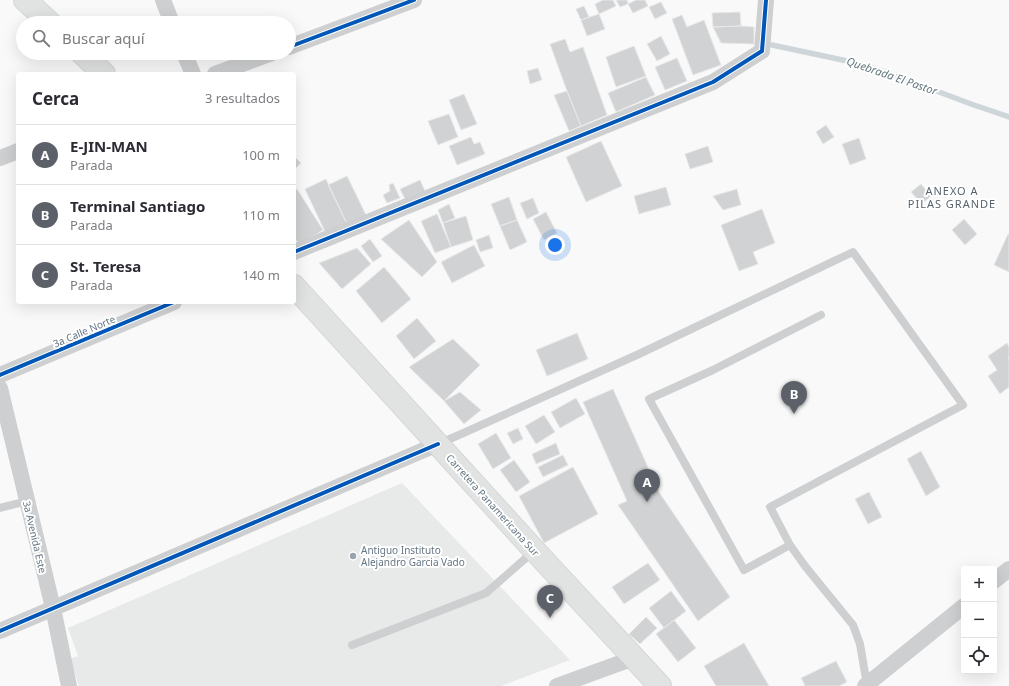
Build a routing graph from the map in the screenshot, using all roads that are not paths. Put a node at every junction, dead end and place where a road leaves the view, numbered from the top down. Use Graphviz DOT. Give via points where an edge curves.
graph roads {
  1 [pos="25,0"];
  2 [pos="163,0"];
  3 [pos="414,0"];
  4 [pos="766,0"];
  5 [pos="42,16"];
  6 [pos="169,16"];
  7 [pos="296,43"];
  8 [pos="89,60"];
  9 [pos="187,60"];
  10 [pos="253,60"];
  11 [pos="102,72"];
  12 [pos="192,72"];
  13 [pos="220,72"];
  14 [pos="16,152"];
  15 [pos="0,158"];
  16 [pos="296,251"];
  17 [pos="296,288"];
  18 [pos="169,304"];
  19 [pos="821,315"];
  20 [pos="0,375"];
  21 [pos="0,388"];
  22 [pos="438,444"];
  23 [pos="27,501"];
  24 [pos="0,508"];
  25 [pos="790,545"];
  26 [pos="535,551"];
  27 [pos="1009,569"];
  28 [pos="997,579"];
  29 [pos="53,608"];
  30 [pos="961,608"];
  31 [pos="0,631"];
  32 [pos="352,645"];
  33 [pos="634,658"];
  34 [pos="866,685"];
  35 [pos="69,686"];
  36 [pos="557,686"];
  37 [pos="660,686"];
  1 -- 5 [label="highway"];
  2 -- 6 [label="street"];
  3 -- 7 [label="street"];
  4 -- 16 [label="street" via="762,51 713,82"];
  8 -- 11 [label="highway"];
  9 -- 12 [label="street"];
  10 -- 13 [label="street"];
  14 -- 15 [label="street"];
  17 -- 22 [label="highway, Carretera Panamericana Sur"];
  18 -- 20 [label="street, 3a Calle Norte"];
  19 -- 25 [label="lane" via="713,370 649,399 744,570"];
  21 -- 23 [label="street, 3a Avenida Este"];
  22 -- 25 [label="lane" via="639,354 853,252 963,405 770,507"];
  22 -- 26 [label="highway, Carretera Panamericana Sur"];
  22 -- 29 [label="street"];
  23 -- 24 [label="lane"];
  23 -- 29 [label="street, 3a Avenida Este"];
  25 -- 34 [label="lane" via="854,625 860,644"];
  26 -- 32 [label="lane" via="486,593"];
  26 -- 33 [label="highway, Carretera Panamericana Sur"];
  27 -- 28 [label="street"];
  29 -- 31 [label="street"];
  29 -- 35 [label="street, 3a Avenida Este"];
  30 -- 34 [label="street"];
  33 -- 36 [label="street"];
  33 -- 37 [label="highway, Carretera Panamericana Sur"];
}
